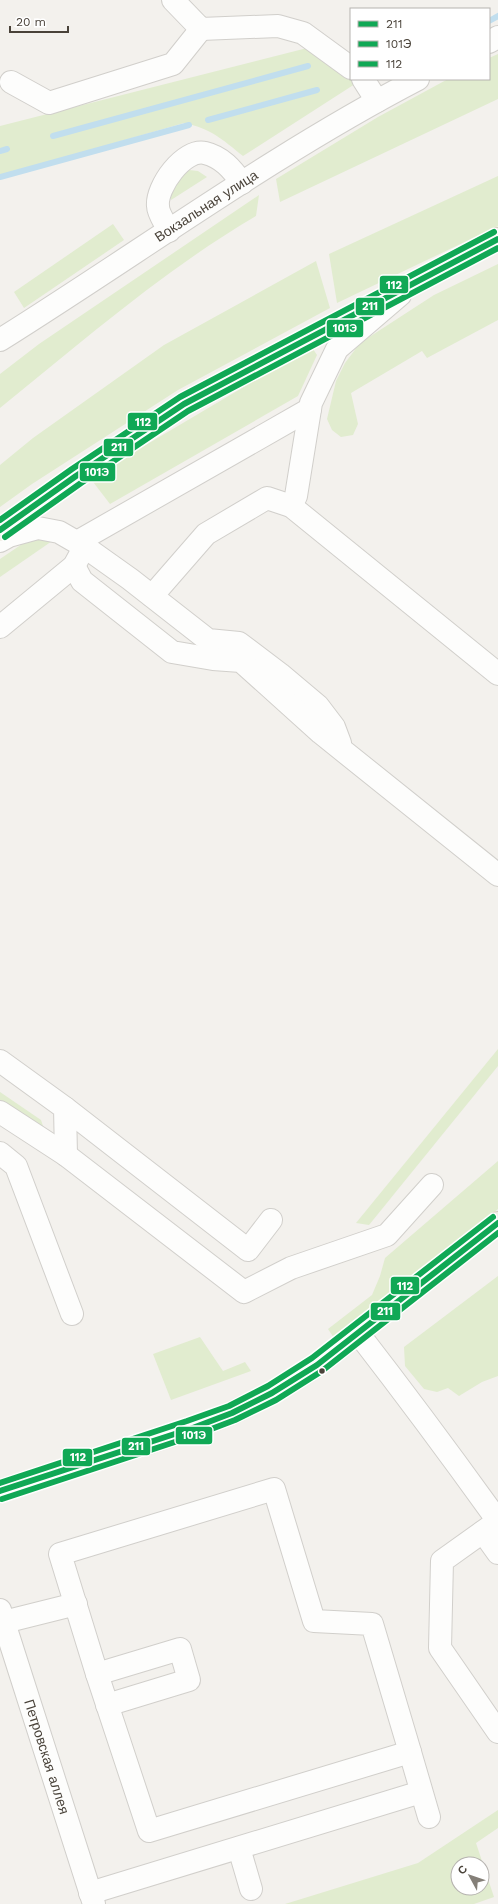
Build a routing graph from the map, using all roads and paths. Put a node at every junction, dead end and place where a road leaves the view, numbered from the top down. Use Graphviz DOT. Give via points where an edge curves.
graph roads {
  1 [pos="173,0"];
  2 [pos="201,29"];
  3 [pos="350,67"];
  4 [pos="364,80"];
  5 [pos="416,80"];
  6 [pos="11,82"];
  7 [pos="377,101"];
  8 [pos="242,183"];
  9 [pos="169,231"];
  10 [pos="498,239"];
  11 [pos="420,279"];
  12 [pos="0,340"];
  13 [pos="310,409"];
  14 [pos="300,470"];
  15 [pos="267,498"];
  16 [pos="291,506"];
  17 [pos="0,530"];
  18 [pos="0,541"];
  19 [pos="81,545"];
  20 [pos="74,566"];
  21 [pos="152,596"];
  22 [pos="0,627"];
  23 [pos="498,674"];
  24 [pos="344,751"];
  25 [pos="498,875"];
  26 [pos="0,1060"];
  27 [pos="66,1108"];
  28 [pos="0,1112"];
  29 [pos="0,1153"];
  30 [pos="66,1156"];
  31 [pos="432,1185"];
  32 [pos="271,1220"];
  33 [pos="498,1222"];
  34 [pos="72,1314"];
  35 [pos="358,1333"];
  36 [pos="0,1491"];
  37 [pos="493,1525"];
  38 [pos="498,1554"];
  39 [pos="76,1604"];
  40 [pos="2,1616"];
  41 [pos="97,1674"];
  42 [pos="107,1705"];
  43 [pos="498,1732"];
  44 [pos="410,1752"];
  45 [pos="421,1792"];
  46 [pos="428,1817"];
  47 [pos="239,1848"];
  48 [pos="251,1889"];
  49 [pos="92,1898"];
  1 -- 2 [label="street"];
  2 -- 3 [label="street" via="278,26 303,33"];
  2 -- 6 [label="street" via="173,64 49,103"];
  4 -- 7 [label="street"];
  5 -- 7 [label="street, Вокзальная улица"];
  7 -- 8 [label="street, Вокзальная улица"];
  8 -- 9 [label="street, Вокзальная улица"];
  8 -- 9 [label="street" via="232,168 203,152 176,165 162,185 158,206"];
  9 -- 12 [label="street, Вокзальная улица"];
  10 -- 11 [label="main road"];
  11 -- 13 [label="street" via="337,350"];
  11 -- 17 [label="main road" via="184,404"];
  13 -- 14 [label="street"];
  13 -- 19 [label="street"];
  14 -- 15 [label="street"];
  14 -- 16 [label="street" via="296,496"];
  15 -- 16 [label="street"];
  15 -- 21 [label="street" via="206,534"];
  16 -- 23 [label="street"];
  18 -- 19 [label="street" via="38,528 59,532"];
  19 -- 20 [label="street"];
  19 -- 21 [label="street"];
  20 -- 22 [label="street"];
  20 -- 24 [label="street" via="82,581 172,652 241,661"];
  21 -- 24 [label="street" via="208,640 239,643 280,674 318,706 334,727"];
  24 -- 25 [label="street"];
  26 -- 27 [label="street"];
  27 -- 30 [label="street"];
  27 -- 32 [label="street" via="248,1250"];
  28 -- 30 [label="street"];
  29 -- 34 [label="street" via="16,1166"];
  30 -- 31 [label="street" via="244,1292 291,1268 387,1235"];
  33 -- 35 [label="main road"];
  35 -- 36 [label="main road" via="292,1381 232,1413"];
  35 -- 37 [label="street" via="422,1415"];
  37 -- 38 [label="street"];
  37 -- 43 [label="street" via="442,1560 440,1648"];
  39 -- 40 [label="street"];
  39 -- 41 [label="street"];
  39 -- 44 [label="street" via="60,1554 274,1489 314,1621 372,1624"];
  40 -- 49 [label="street, Петровская аллея"];
  41 -- 42 [label="street"];
  41 -- 42 [label="street" via="180,1649 189,1680"];
  42 -- 44 [label="street" via="149,1831"];
  44 -- 45 [label="street"];
  45 -- 46 [label="street"];
  45 -- 47 [label="street"];
  47 -- 48 [label="street"];
  47 -- 49 [label="street"];
}
